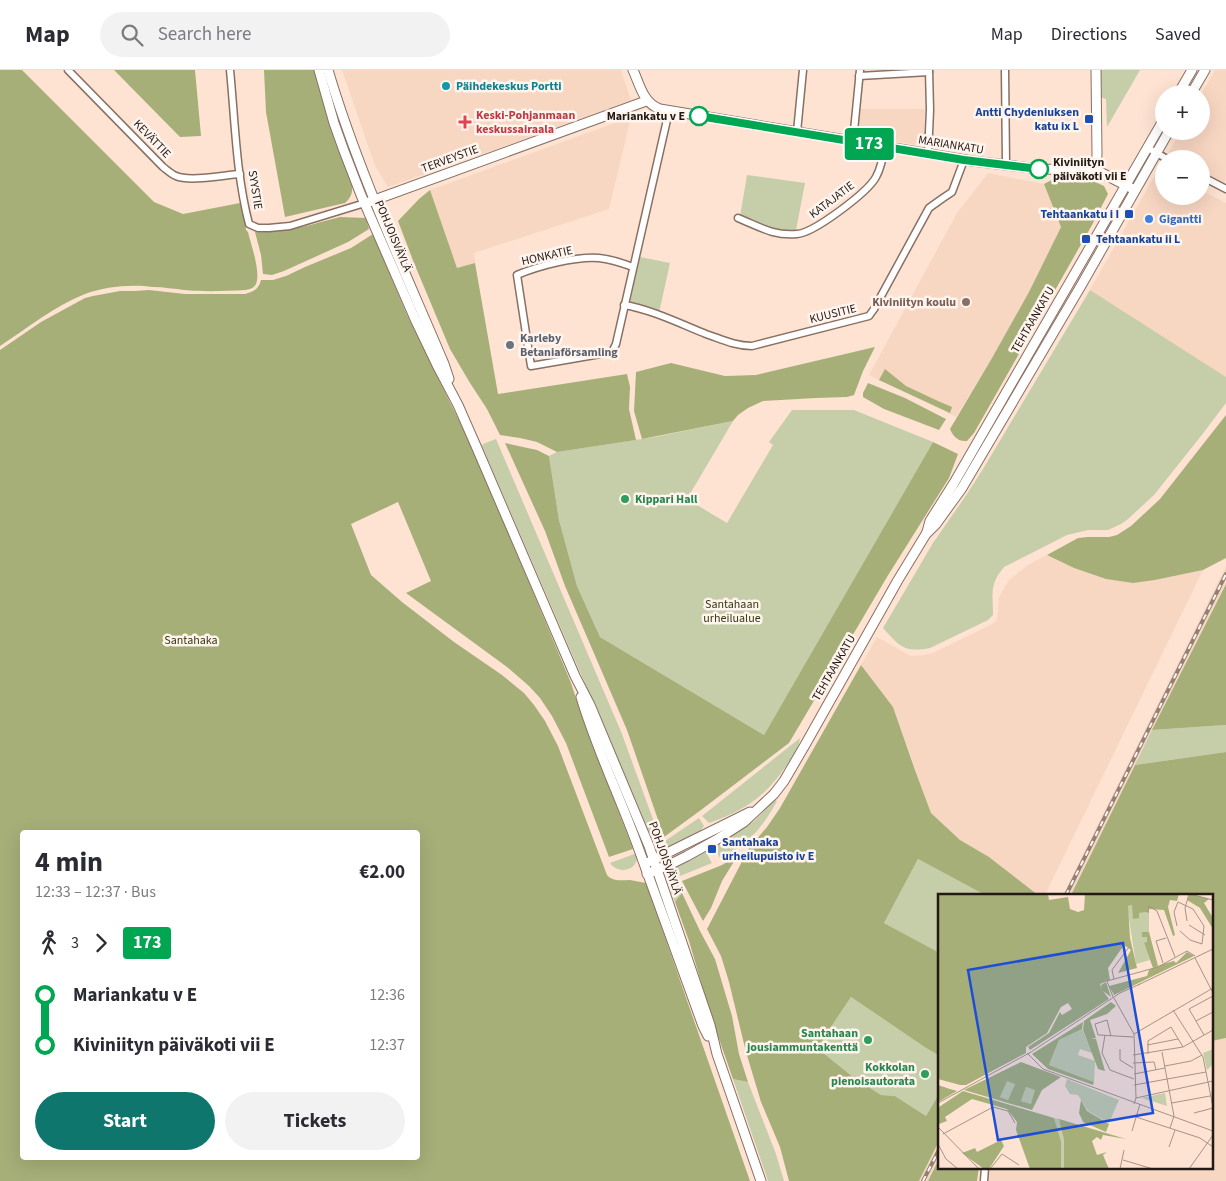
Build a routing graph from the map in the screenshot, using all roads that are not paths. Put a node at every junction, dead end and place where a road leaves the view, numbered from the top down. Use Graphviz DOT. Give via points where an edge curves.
graph roads {
  1 [pos="68,70"];
  2 [pos="230,70"];
  3 [pos="319,70"];
  4 [pos="328,70"];
  5 [pos="633,70"];
  6 [pos="803,70"];
  7 [pos="1005,70"];
  8 [pos="1096,70"];
  9 [pos="1192,70"];
  10 [pos="1205,70"];
  11 [pos="929,71"];
  12 [pos="859,73"];
  13 [pos="1183,85"];
  14 [pos="1196,85"];
  15 [pos="646,101"];
  16 [pos="669,110"];
  17 [pos="797,132"];
  18 [pos="1155,135"];
  19 [pos="853,142"];
  20 [pos="884,147"];
  21 [pos="1148,148"];
  22 [pos="1155,152"];
  23 [pos="928,154"];
  24 [pos="1155,156"];
  25 [pos="964,160"];
  26 [pos="1006,164"];
  27 [pos="1096,170"];
  28 [pos="240,174"];
  29 [pos="1210,181"];
  30 [pos="1125,185"];
  31 [pos="1226,189"];
  32 [pos="1135,190"];
  33 [pos="370,202"];
  34 [pos="738,218"];
  35 [pos="633,267"];
  36 [pos="624,305"];
  37 [pos="926,534"];
  38 [pos="575,676"];
  39 [pos="757,809"];
  40 [pos="654,860"];
  41 [pos="644,864"];
  42 [pos="657,870"];
  43 [pos="647,874"];
  44 [pos="717,1054"];
  45 [pos="985,1168"];
  46 [pos="761,1181"];
  47 [pos="984,1181"];
  1 -- 28 [label="street, KEVÄTTIE" via="174,176 195,178"];
  2 -- 28 [label="street, SYYSTIE"];
  3 -- 33 [label="main road, POHJOISVÄYLÄ" via="344,152"];
  4 -- 33 [label="main road, POHJOISVÄYLÄ"];
  5 -- 15 [label="main road"];
  6 -- 17 [label="street"];
  7 -- 26 [label="street"];
  8 -- 27 [label="main road"];
  9 -- 13 [label="main road"];
  10 -- 14 [label="main road"];
  11 -- 12 [label="street"];
  11 -- 23 [label="street"];
  12 -- 19 [label="street"];
  15 -- 16 [label="main road, MARIANKATU" via="654,107"];
  15 -- 33 [label="main road, TERVEYSTIE"];
  16 -- 17 [label="main road, MARIANKATU"];
  16 -- 35 [label="street, HONKATIE"];
  17 -- 19 [label="main road, MARIANKATU"];
  18 -- 21 [label="main road, TEHTAANKATU"];
  19 -- 20 [label="main road, MARIANKATU"];
  20 -- 23 [label="main road, MARIANKATU"];
  20 -- 34 [label="street, KATAJATIE" via="876,177 870,185 812,229 803,233 777,234"];
  21 -- 22 [label="street"];
  21 -- 30 [label="main road, TEHTAANKATU"];
  23 -- 25 [label="main road, MARIANKATU"];
  24 -- 32 [label="main road, TEHTAANKATU"];
  25 -- 26 [label="main road, MARIANKATU"];
  25 -- 36 [label="street, KUUSITIE" via="952,192 929,208 869,316 744,346"];
  26 -- 27 [label="main road, MARIANKATU" via="1040,169"];
  27 -- 30 [label="main road, MARIANKATU"];
  28 -- 33 [label="street, SYYSTIE" via="250,224 258,228 290,226"];
  29 -- 31 [label="street"];
  30 -- 32 [label="main road, MARIANKATU"];
  30 -- 37 [label="main road, TEHTAANKATU" via="930,521"];
  32 -- 37 [label="main road, TEHTAANKATU" via="962,488"];
  33 -- 38 [label="main road, POHJOISVÄYLÄ" via="415,319 458,405"];
  35 -- 36 [label="street, HONKATIE"];
  35 -- 36 [label="street, HONKATIE" via="591,258 540,267 517,275 531,366 612,352"];
  37 -- 39 [label="main road, TEHTAANKATU" via="784,781"];
  38 -- 40 [label="main road, POHJOISVÄYLÄ"];
  38 -- 41 [label="main road, POHJOISVÄYLÄ" via="593,734"];
  39 -- 40 [label="main road, TEHTAANKATU"];
  39 -- 42 [label="main road, TEHTAANKATU" via="744,822 716,840"];
  40 -- 41 [label="main road, TEHTAANKATU"];
  40 -- 42 [label="main road, POHJOISVÄYLÄ"];
  41 -- 43 [label="main road, POHJOISVÄYLÄ"];
  42 -- 43 [label="main road, TEHTAANKATU"];
  42 -- 44 [label="main road, POHJOISVÄYLÄ"];
  43 -- 44 [label="main road, POHJOISVÄYLÄ" via="703,1026"];
  44 -- 46 [label="main road, POHJOISVÄYLÄ"];
  45 -- 47 [label="street"];
}
